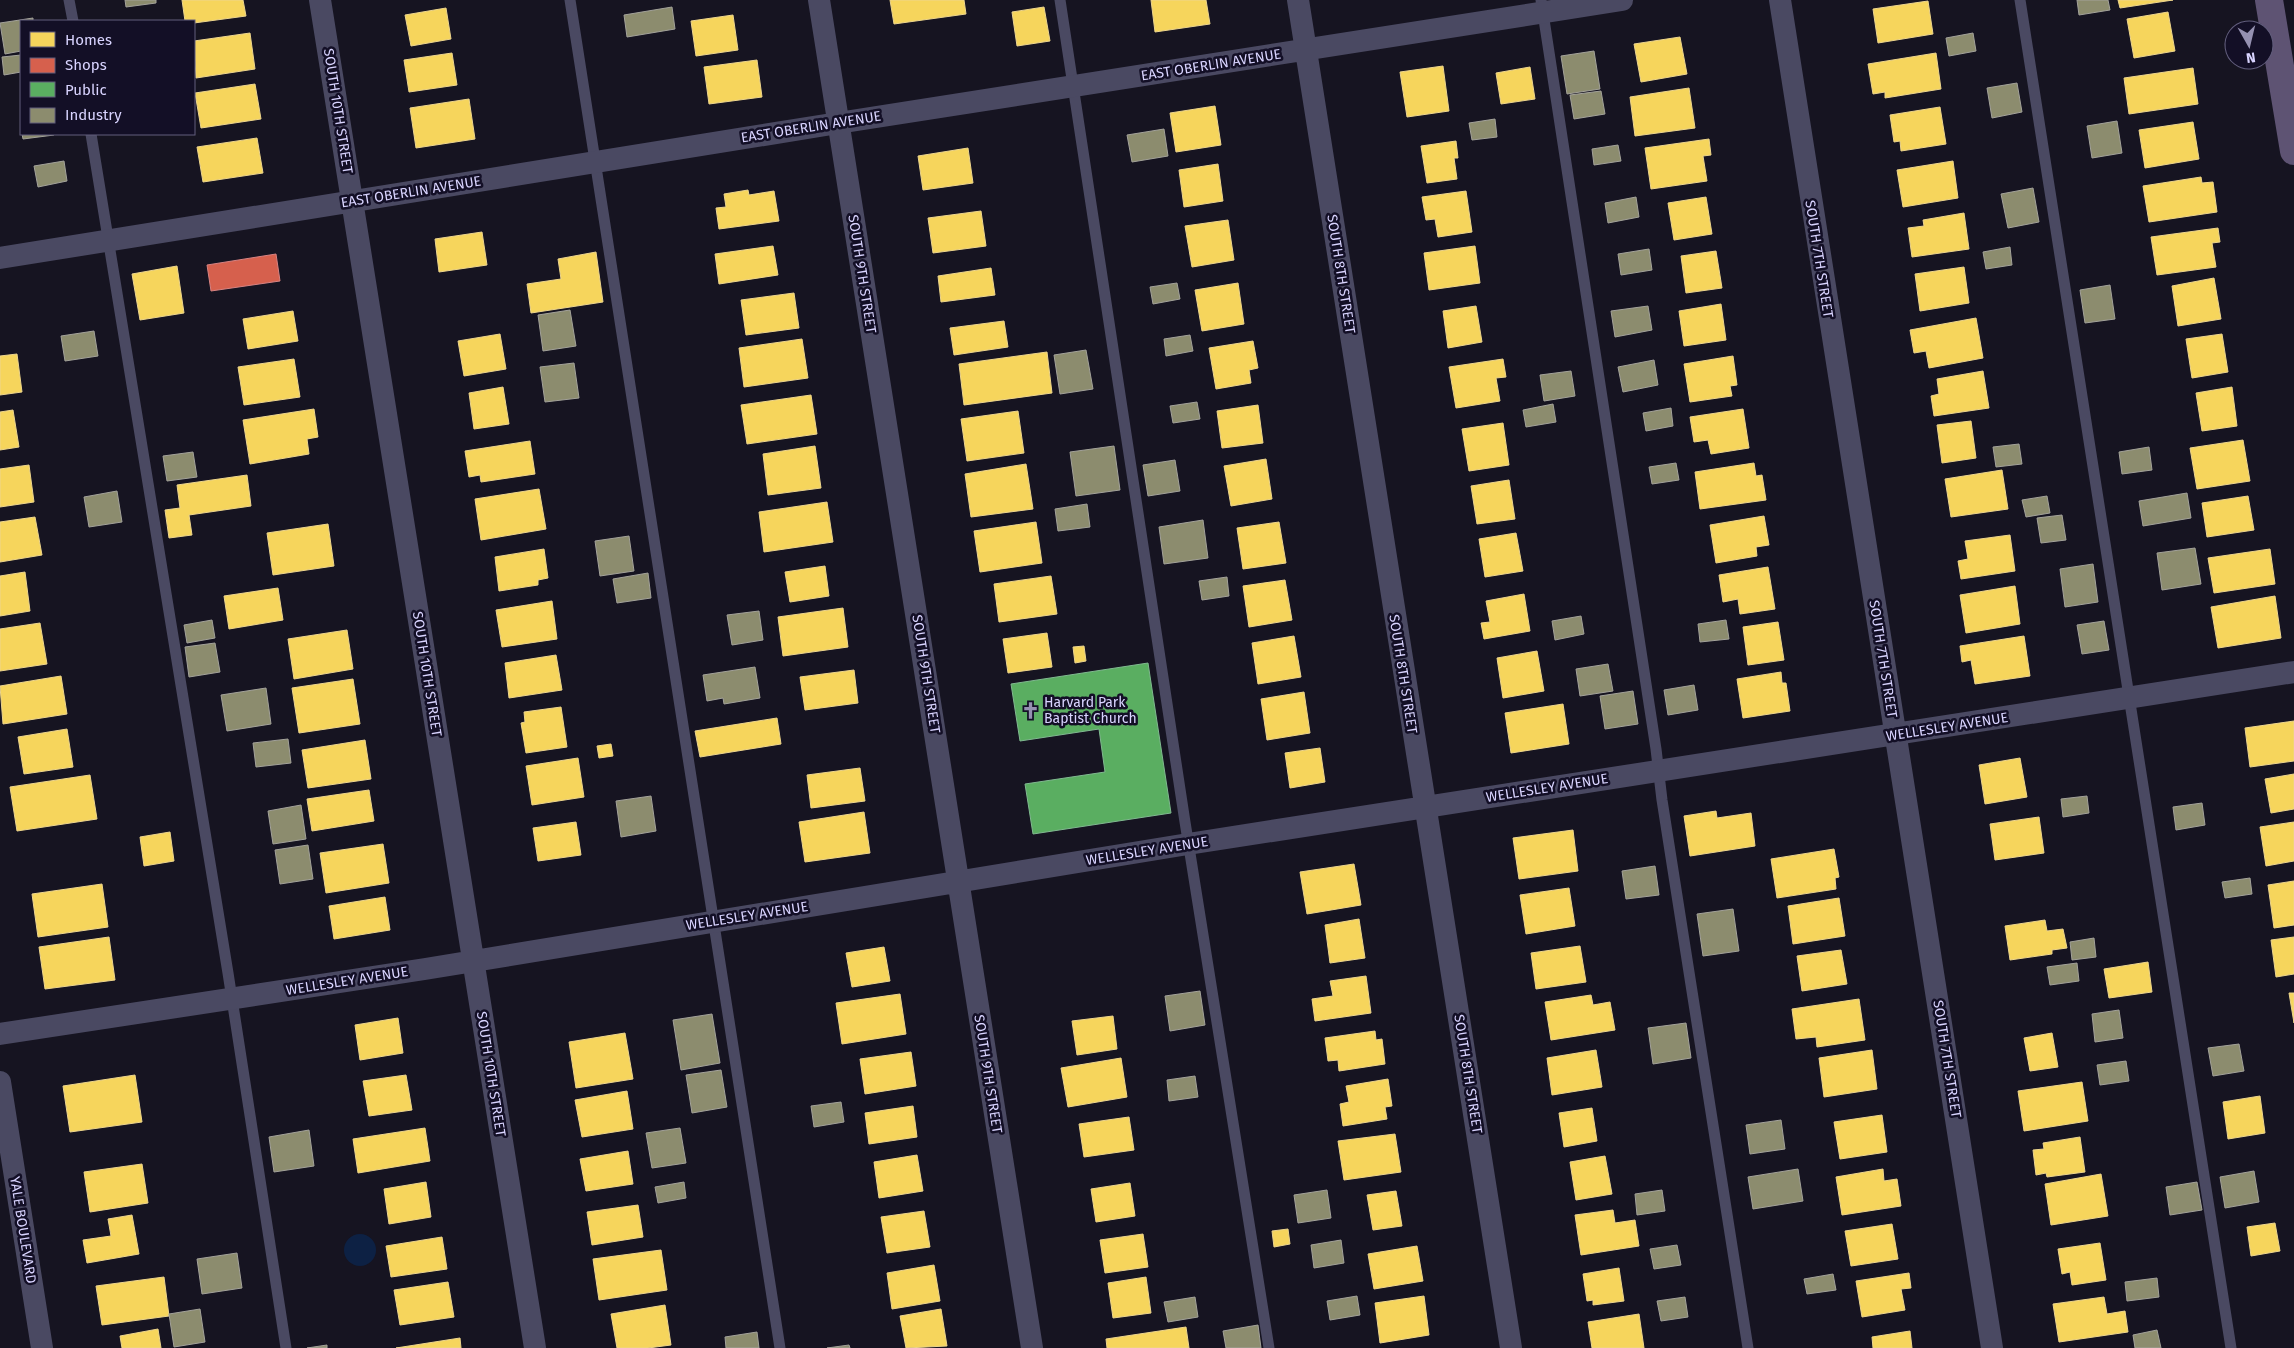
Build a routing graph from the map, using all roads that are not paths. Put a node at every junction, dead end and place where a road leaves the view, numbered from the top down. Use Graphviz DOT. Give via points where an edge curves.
graph roads {
  1 [pos="69,0"];
  2 [pos="320,0"];
  3 [pos="570,0"];
  4 [pos="818,0"];
  5 [pos="1060,0"];
  6 [pos="1298,0"];
  7 [pos="1622,0"];
  8 [pos="1780,0"];
  9 [pos="2020,0"];
  10 [pos="2269,0"];
  11 [pos="1542,6"];
  12 [pos="73,20"];
  13 [pos="1305,50"];
  14 [pos="1073,86"];
  15 [pos="838,123"];
  16 [pos="91,135"];
  17 [pos="2294,151"];
  18 [pos="595,162"];
  19 [pos="352,201"];
  20 [pos="108,240"];
  21 [pos="0,258"];
  22 [pos="2294,672"];
  23 [pos="2128,699"];
  24 [pos="1895,735"];
  25 [pos="1659,770"];
  26 [pos="1425,807"];
  27 [pos="1188,844"];
  28 [pos="958,881"];
  29 [pos="714,921"];
  30 [pos="473,961"];
  31 [pos="232,999"];
  32 [pos="0,1034"];
  33 [pos="0,1082"];
  34 [pos="42,1348"];
  35 [pos="286,1348"];
  36 [pos="535,1348"];
  37 [pos="780,1348"];
  38 [pos="1032,1348"];
  39 [pos="1269,1348"];
  40 [pos="1511,1348"];
  41 [pos="1748,1348"];
  42 [pos="1992,1348"];
  43 [pos="2231,1348"];
  1 -- 12 [label="lane"];
  2 -- 19 [label="street, SOUTH 10TH STREET"];
  3 -- 18 [label="lane"];
  4 -- 15 [label="street, SOUTH 9TH STREET"];
  5 -- 14 [label="lane"];
  6 -- 13 [label="street, SOUTH 8TH STREET"];
  7 -- 11 [label="street, EAST OBERLIN AVENUE"];
  8 -- 24 [label="street, SOUTH 7TH STREET"];
  9 -- 23 [label="lane"];
  10 -- 17 [label="main road"];
  11 -- 13 [label="street, EAST OBERLIN AVENUE"];
  11 -- 25 [label="lane"];
  13 -- 14 [label="street, EAST OBERLIN AVENUE"];
  13 -- 26 [label="street, SOUTH 8TH STREET"];
  14 -- 15 [label="street, EAST OBERLIN AVENUE"];
  14 -- 27 [label="lane"];
  15 -- 18 [label="street, EAST OBERLIN AVENUE"];
  15 -- 28 [label="street, SOUTH 9TH STREET"];
  16 -- 20 [label="lane"];
  18 -- 19 [label="street, EAST OBERLIN AVENUE"];
  18 -- 29 [label="lane"];
  19 -- 20 [label="street, EAST OBERLIN AVENUE"];
  19 -- 30 [label="street, SOUTH 10TH STREET"];
  20 -- 21 [label="street, EAST OBERLIN AVENUE"];
  20 -- 31 [label="lane"];
  22 -- 23 [label="street, WELLESLEY AVENUE"];
  23 -- 24 [label="street, WELLESLEY AVENUE"];
  23 -- 43 [label="lane" via="2138,746"];
  24 -- 25 [label="street, WELLESLEY AVENUE"];
  24 -- 42 [label="street, SOUTH 7TH STREET"];
  25 -- 26 [label="street, WELLESLEY AVENUE"];
  25 -- 41 [label="lane"];
  26 -- 27 [label="street, WELLESLEY AVENUE"];
  26 -- 40 [label="street, SOUTH 8TH STREET"];
  27 -- 28 [label="street, WELLESLEY AVENUE"];
  27 -- 39 [label="lane"];
  28 -- 29 [label="street, WELLESLEY AVENUE"];
  28 -- 38 [label="street, SOUTH 9TH STREET"];
  29 -- 30 [label="street, WELLESLEY AVENUE"];
  29 -- 37 [label="lane"];
  30 -- 31 [label="street, WELLESLEY AVENUE"];
  30 -- 36 [label="street, SOUTH 10TH STREET"];
  31 -- 32 [label="street, WELLESLEY AVENUE"];
  31 -- 35 [label="lane"];
  33 -- 34 [label="street, YALE BOULEVARD"];
}
